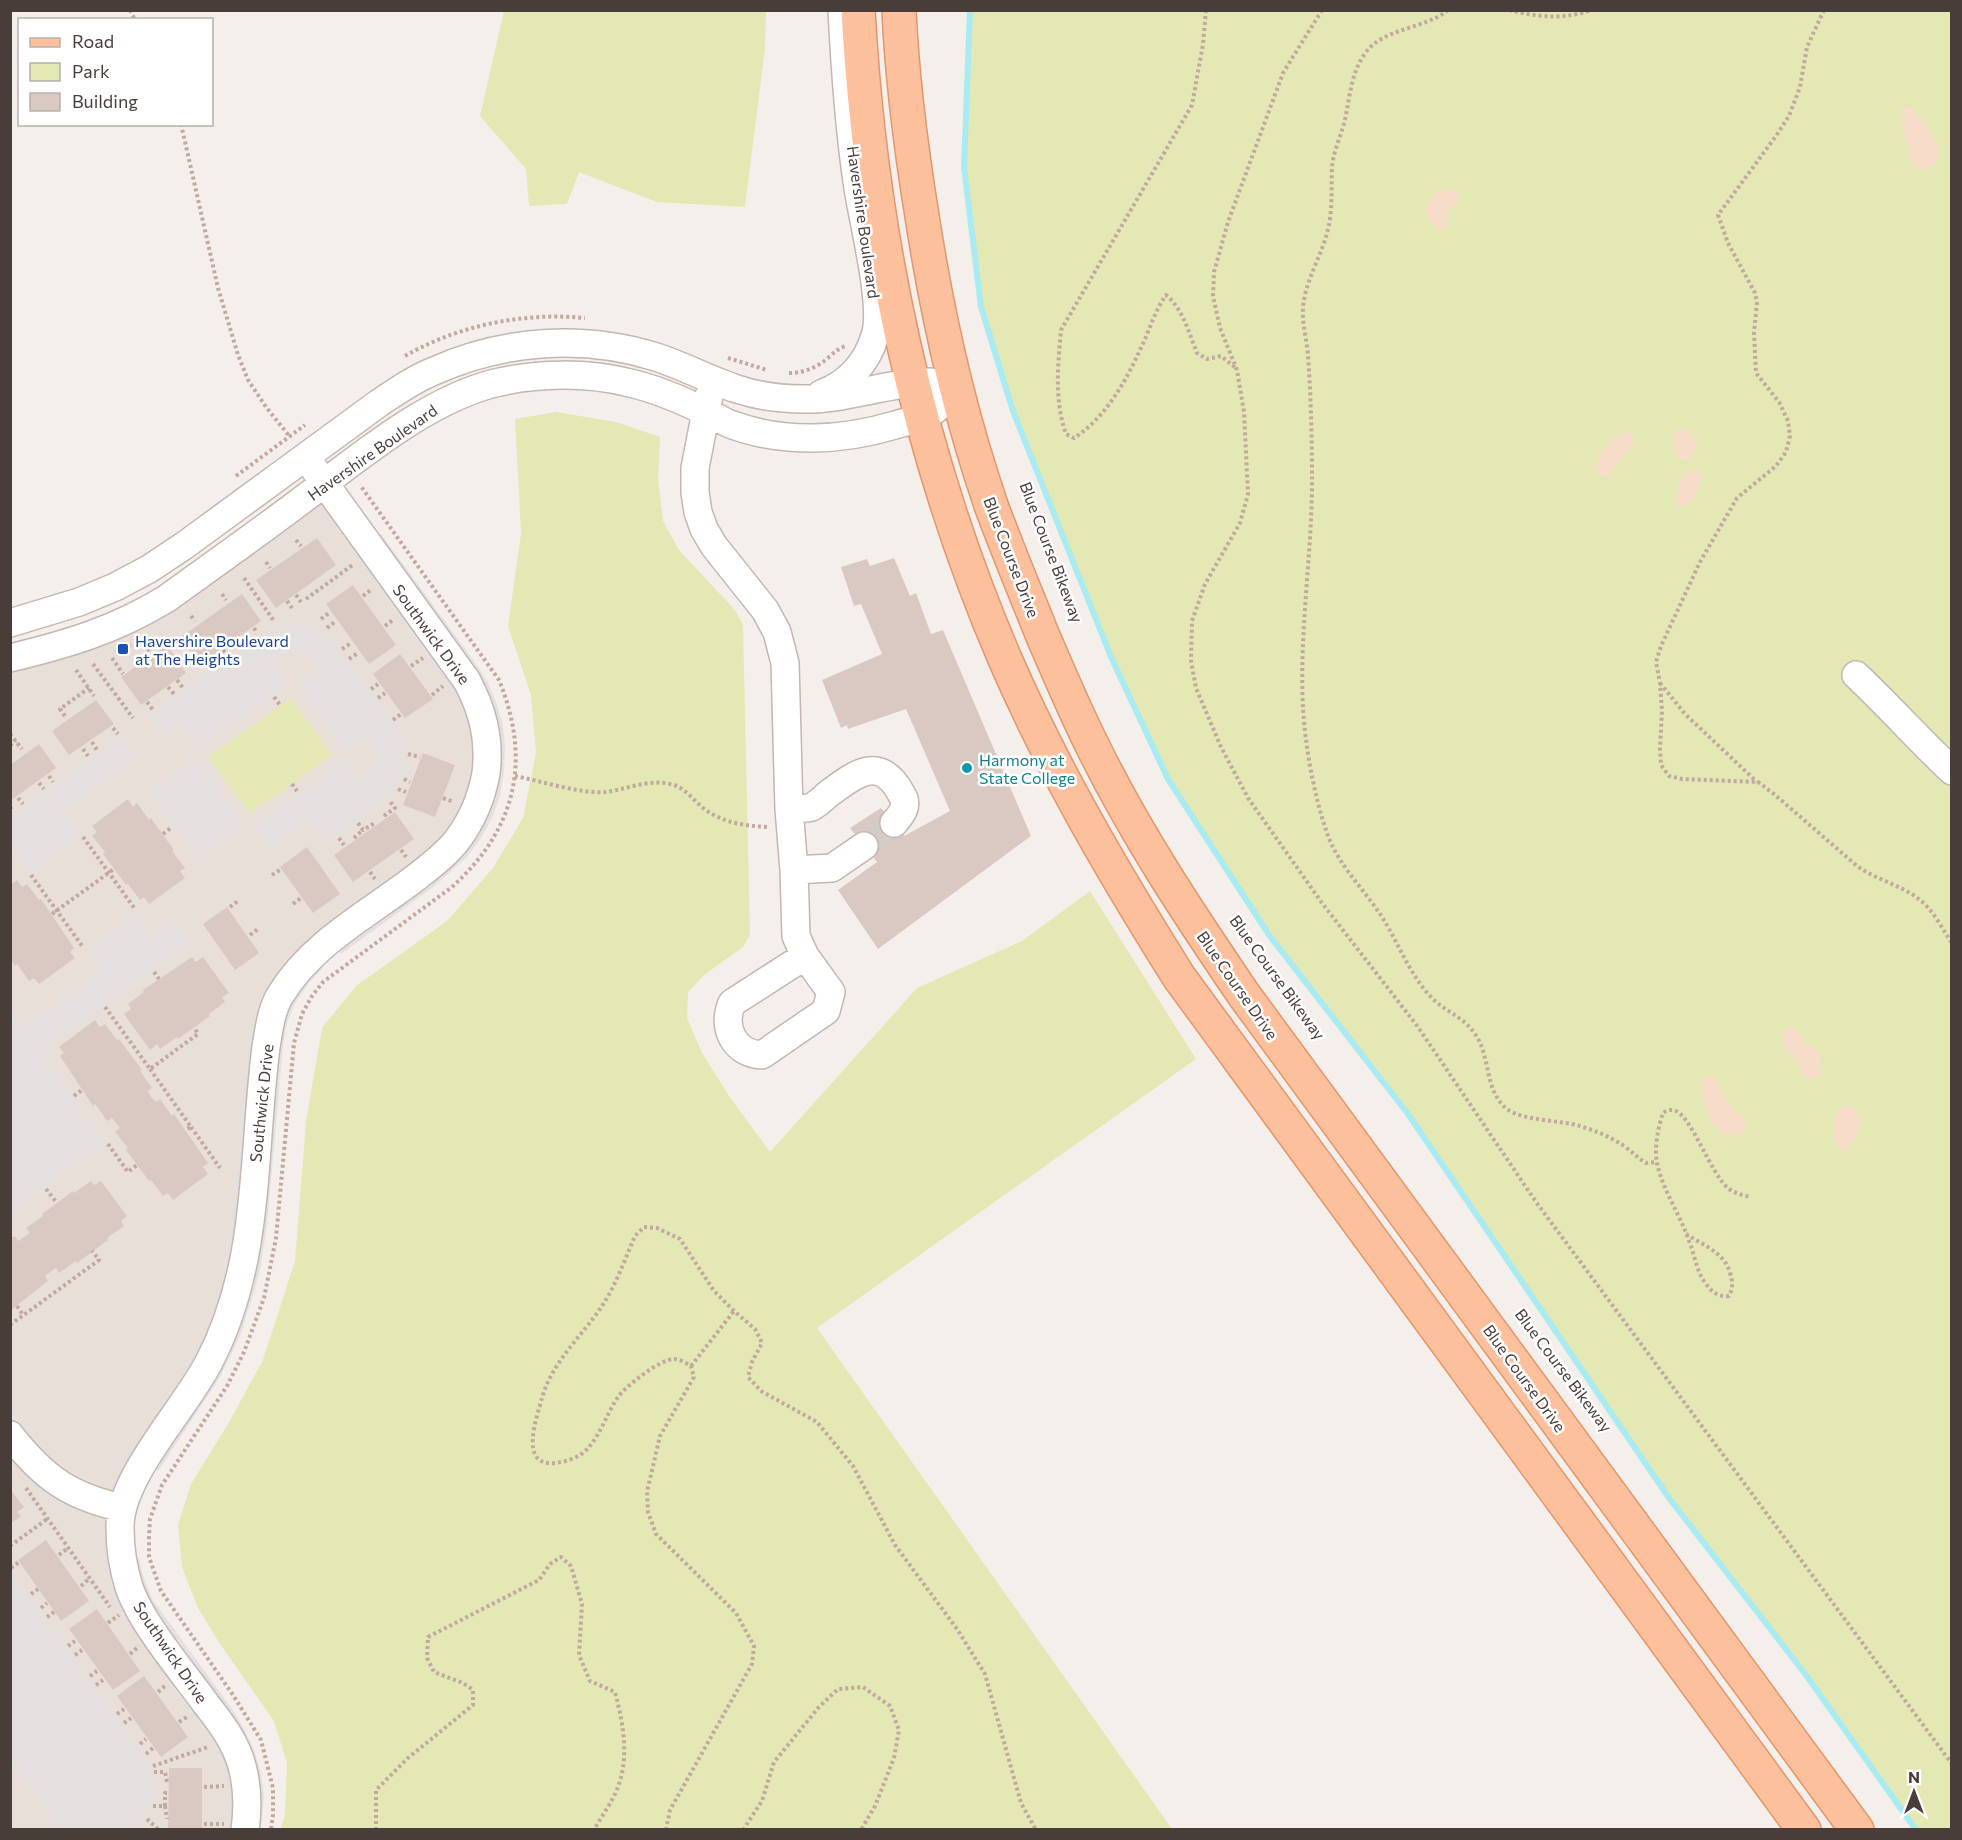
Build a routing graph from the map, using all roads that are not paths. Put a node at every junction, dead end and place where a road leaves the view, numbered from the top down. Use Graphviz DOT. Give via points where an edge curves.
graph roads {
  1 [pos="842,10"];
  2 [pos="858,10"];
  3 [pos="899,10"];
  4 [pos="712,380"];
  5 [pos="914,384"];
  6 [pos="956,389"];
  7 [pos="806,399"];
  8 [pos="707,412"];
  9 [pos="922,418"];
  10 [pos="305,457"];
  11 [pos="325,483"];
  12 [pos="10,623"];
  13 [pos="10,658"];
  14 [pos="1856,675"];
  15 [pos="1952,771"];
  16 [pos="790,819"];
  17 [pos="894,823"];
  18 [pos="864,846"];
  19 [pos="794,870"];
  20 [pos="805,956"];
  21 [pos="10,1435"];
  22 [pos="122,1508"];
  23 [pos="235,1827"];
  24 [pos="1804,1830"];
  25 [pos="1857,1830"];
  1 -- 7 [label="street, Havershire Boulevard" via="846,89 876,300 876,334 865,360 850,377 830,391"];
  2 -- 5 [label="main road" via="877,206"];
  3 -- 6 [label="main road, Blue Course Drive" via="915,174 933,287"];
  4 -- 7 [label="street, Havershire Boulevard" via="738,390"];
  4 -- 8 [label="street"];
  4 -- 10 [label="street, Havershire Boulevard" via="629,350 573,344 513,347 459,361 409,383"];
  5 -- 6 [label="street, Havershire Boulevard" via="932,382"];
  5 -- 7 [label="street, Havershire Boulevard"];
  5 -- 9 [label="main road"];
  6 -- 9 [label="street, Havershire Boulevard"];
  6 -- 25 [label="main road, Blue Course Drive" via="991,505 1061,677 1128,813 1181,902 1311,1088"];
  8 -- 9 [label="street, Havershire Boulevard" via="758,432 812,438 867,432"];
  8 -- 11 [label="street, Havershire Boulevard" via="629,382 558,375 525,377 442,403"];
  8 -- 16 [label="street" via="695,468 698,512 714,546 765,609 777,632 785,663"];
  9 -- 24 [label="main road" via="977,588 1034,723 1119,881 1173,968"];
  10 -- 11 [label="street, Southwick Drive"];
  10 -- 12 [label="street, Havershire Boulevard" via="149,568 79,602"];
  11 -- 13 [label="street, Havershire Boulevard" via="136,617 74,641"];
  11 -- 22 [label="street, Southwick Drive" via="467,681 486,730 484,784 473,816 451,847 313,956 279,997 265,1055 250,1226 239,1286 208,1364 141,1467"];
  14 -- 15 [label="street"];
  16 -- 17 [label="street" via="854,775 869,770 882,772 896,783 905,799 904,811"];
  16 -- 19 [label="street"];
  18 -- 19 [label="street" via="832,868"];
  19 -- 20 [label="street" via="796,936"];
  21 -- 22 [label="street" via="41,1470 65,1489"];
  22 -- 23 [label="street, Southwick Drive" via="121,1547 129,1587 153,1630 233,1742 242,1765 247,1810"];
}
